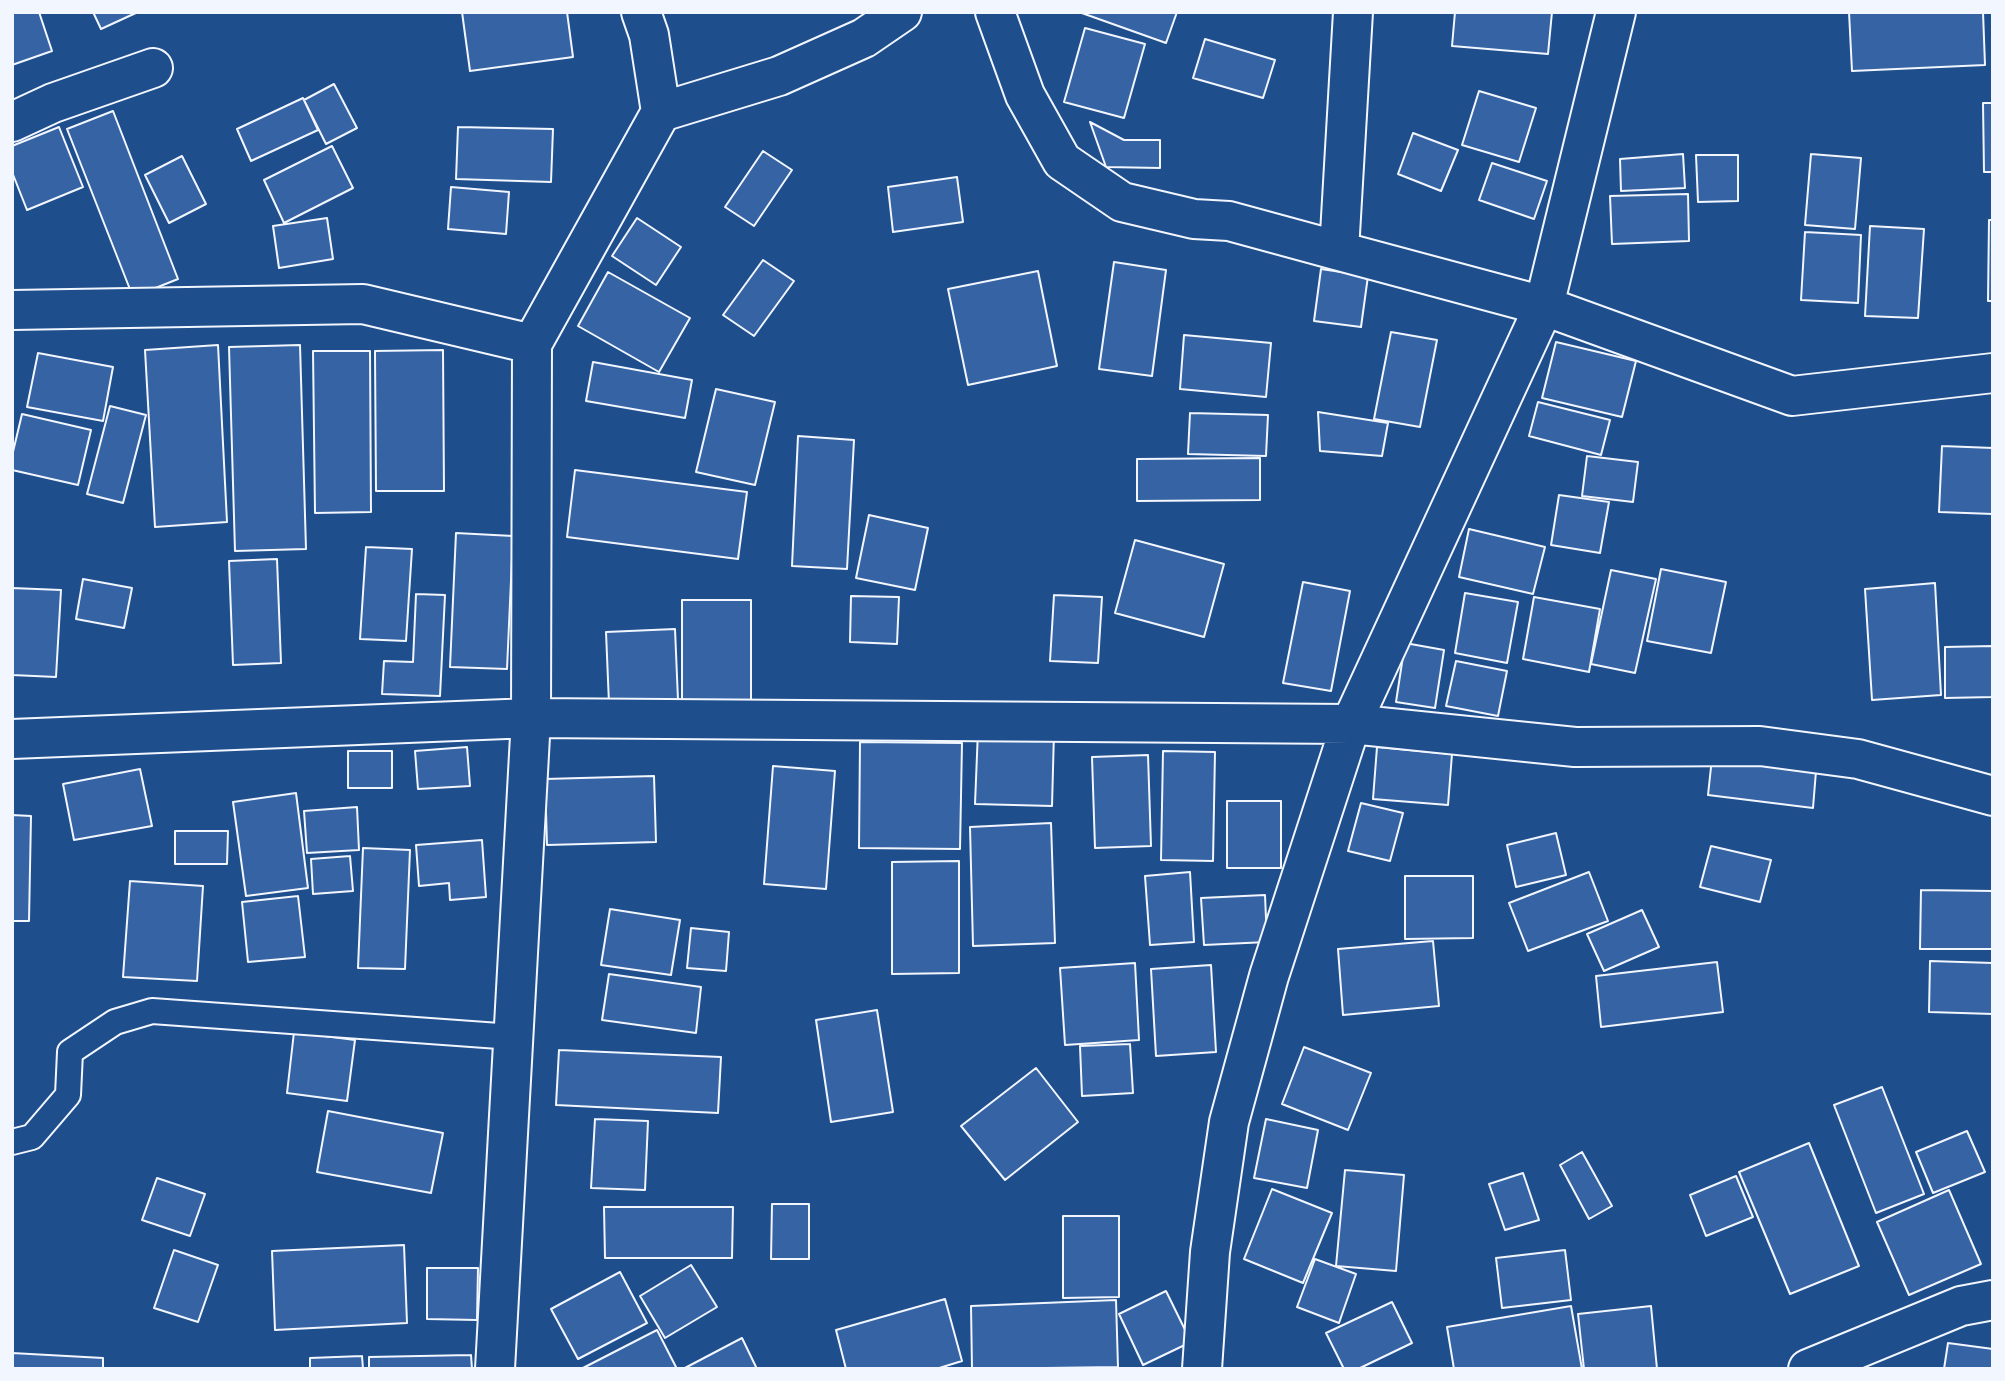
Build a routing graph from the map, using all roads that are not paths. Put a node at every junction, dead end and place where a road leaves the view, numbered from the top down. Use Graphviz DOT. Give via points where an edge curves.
graph roads {
  1 [pos="641,12"];
  2 [pos="902,12"];
  3 [pos="995,12"];
  4 [pos="1353,12"];
  5 [pos="1616,12"];
  6 [pos="153,68"];
  7 [pos="661,112"];
  8 [pos="12,122"];
  9 [pos="1339,251"];
  10 [pos="1545,306"];
  11 [pos="12,310"];
  12 [pos="532,344"];
  13 [pos="1993,373"];
  14 [pos="531,718"];
  15 [pos="1351,724"];
  16 [pos="12,739"];
  17 [pos="1993,796"];
  18 [pos="513,1037"];
  19 [pos="12,1142"];
  20 [pos="1993,1300"];
  21 [pos="495,1369"];
  22 [pos="1202,1369"];
  23 [pos="1808,1369"];
  1 -- 7 [label="street"];
  2 -- 7 [label="street" via="864,38 779,76"];
  3 -- 9 [label="street" via="1025,95 1062,161 1072,168 1122,202 1194,219 1229,221"];
  4 -- 9 [label="street"];
  5 -- 10 [label="street"];
  6 -- 8 [label="street"];
  7 -- 12 [label="street"];
  9 -- 10 [label="street"];
  10 -- 13 [label="street" via="1792,396"];
  10 -- 15 [label="street"];
  11 -- 12 [label="street" via="363,304"];
  12 -- 14 [label="street"];
  14 -- 15 [label="street"];
  14 -- 16 [label="street"];
  14 -- 18 [label="street"];
  15 -- 17 [label="street" via="1575,747 1760,746 1858,759"];
  15 -- 22 [label="street" via="1269,976 1229,1122 1210,1252"];
  18 -- 19 [label="lane" via="152,1011 115,1022 70,1052 68,1095 32,1137"];
  18 -- 21 [label="street"];
  20 -- 23 [label="street" via="1961,1306"];
}
